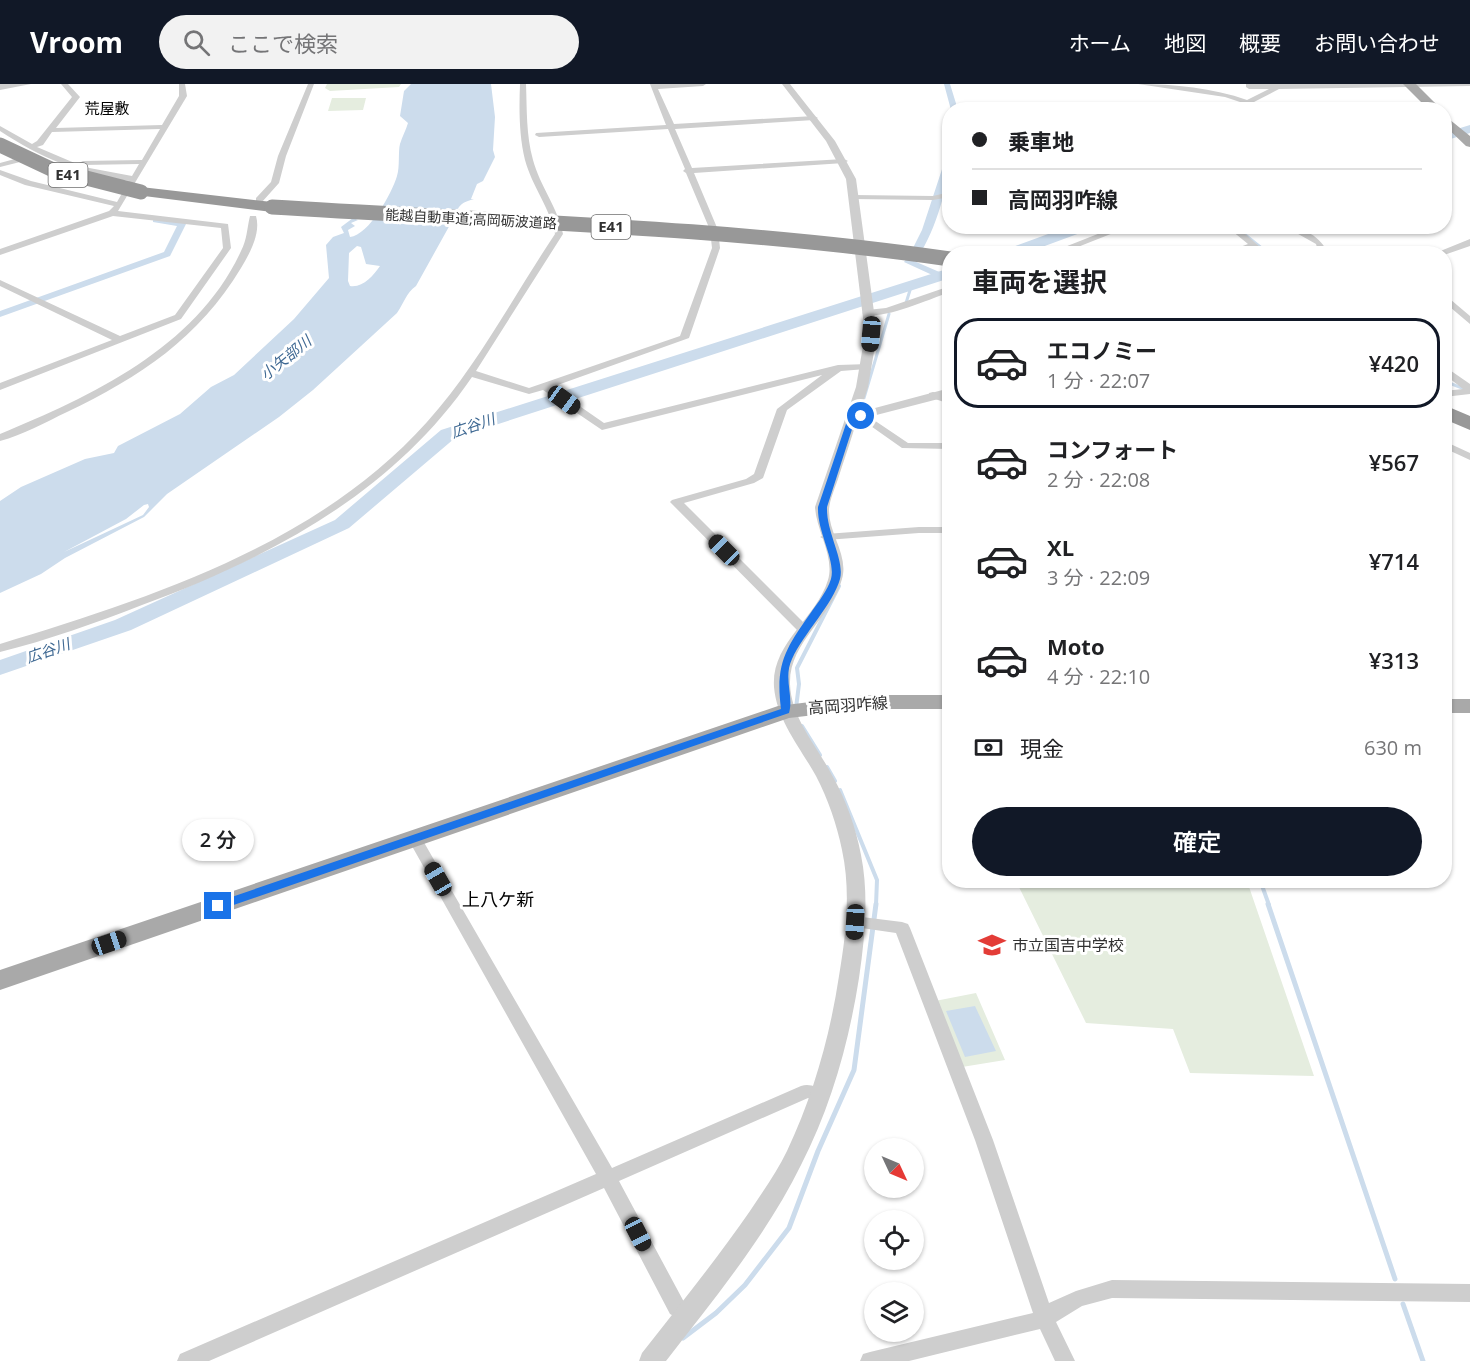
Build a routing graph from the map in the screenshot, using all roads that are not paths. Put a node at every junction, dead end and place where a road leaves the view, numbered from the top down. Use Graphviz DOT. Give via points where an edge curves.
graph roads {
  1 [pos="27,84"];
  2 [pos="64,84"];
  3 [pos="182,84"];
  4 [pos="311,84"];
  5 [pos="523,84"];
  6 [pos="704,84"];
  7 [pos="786,84"];
  8 [pos="1141,84"];
  9 [pos="1217,84"];
  10 [pos="1409,84"];
  11 [pos="1470,84"];
  12 [pos="654,85"];
  13 [pos="1249,86"];
  14 [pos="1278,86"];
  15 [pos="0,87"];
  16 [pos="1215,94"];
  17 [pos="1232,97"];
  18 [pos="1215,102"];
  19 [pos="1247,102"];
  20 [pos="1428,102"];
  21 [pos="814,118"];
  22 [pos="1452,126"];
  23 [pos="165,127"];
  24 [pos="671,127"];
  25 [pos="0,128"];
  26 [pos="50,130"];
  27 [pos="538,135"];
  28 [pos="1463,136"];
  29 [pos="0,146"];
  30 [pos="31,147"];
  31 [pos="44,153"];
  32 [pos="844,161"];
  33 [pos="144,162"];
  34 [pos="69,163"];
  35 [pos="0,165"];
  36 [pos="687,171"];
  37 [pos="0,172"];
  38 [pos="138,185"];
  39 [pos="942,196"];
  40 [pos="854,197"];
  41 [pos="266,204"];
  42 [pos="119,205"];
  43 [pos="112,213"];
  44 [pos="254,218"];
  45 [pos="1106,234"];
  46 [pos="1242,234"];
  47 [pos="1303,234"];
  48 [pos="1470,242"];
  49 [pos="1254,245"];
  50 [pos="1073,246"];
  51 [pos="1251,246"];
  52 [pos="1321,246"];
  53 [pos="1452,249"];
  54 [pos="0,252"];
  55 [pos="942,258"];
  56 [pos="0,283"];
  57 [pos="942,292"];
  58 [pos="1452,304"];
  59 [pos="867,311"];
  60 [pos="1470,321"];
  61 [pos="120,340"];
  62 [pos="866,366"];
  63 [pos="838,368"];
  64 [pos="471,373"];
  65 [pos="1452,377"];
  66 [pos="543,385"];
  67 [pos="0,387"];
  68 [pos="1467,392"];
  69 [pos="942,394"];
  70 [pos="933,396"];
  71 [pos="1452,396"];
  72 [pos="942,399"];
  73 [pos="1452,405"];
  74 [pos="856,417"];
  75 [pos="1470,424"];
  76 [pos="0,438"];
  77 [pos="1452,448"];
  78 [pos="942,449"];
  79 [pos="1470,457"];
  80 [pos="942,530"];
  81 [pos="832,537"];
  82 [pos="804,630"];
  83 [pos="0,648"];
  84 [pos="942,702"];
  85 [pos="1452,706"];
  86 [pos="1470,706"];
  87 [pos="786,711"];
  88 [pos="415,839"];
  89 [pos="855,922"];
  90 [pos="0,980"];
  91 [pos="819,1095"];
  92 [pos="608,1178"];
  93 [pos="1470,1293"];
  94 [pos="1045,1319"];
  95 [pos="681,1323"];
  96 [pos="187,1361"];
  97 [pos="651,1361"];
  98 [pos="870,1361"];
  99 [pos="1065,1361"];
  1 -- 15 [label="street"];
  2 -- 26 [label="street" via="76,98"];
  3 -- 23 [label="street" via="183,96"];
  4 -- 41 [label="street"];
  5 -- 64 [label="street" via="529,160 544,199 556,217 559,234"];
  6 -- 12 [label="street"];
  7 -- 21 [label="street"];
  8 -- 16 [label="street"];
  9 -- 16 [label="street"];
  10 -- 11 [label="street"];
  10 -- 14 [label="street"];
  10 -- 20 [label="main road"];
  12 -- 24 [label="street"];
  13 -- 14 [label="street"];
  13 -- 17 [label="street" via="1247,91"];
  14 -- 19 [label="street"];
  16 -- 17 [label="street"];
  16 -- 18 [label="street"];
  17 -- 19 [label="street"];
  21 -- 24 [label="street"];
  21 -- 32 [label="street"];
  22 -- 28 [label="main road"];
  23 -- 26 [label="street"];
  23 -- 33 [label="street"];
  24 -- 27 [label="street"];
  24 -- 36 [label="street"];
  25 -- 30 [label="street"];
  26 -- 30 [label="street" via="40,143"];
  29 -- 38 [label="highway, 能越自動車道;高岡砺波道路 / E41, bridge" via="65,174"];
  30 -- 31 [label="street"];
  31 -- 34 [label="street"];
  31 -- 35 [label="street"];
  32 -- 36 [label="street"];
  32 -- 40 [label="street"];
  33 -- 34 [label="street"];
  33 -- 38 [label="street"];
  34 -- 38 [label="street"];
  36 -- 66 [label="street" via="714,230 716,248 684,338"];
  37 -- 42 [label="street" via="28,183"];
  38 -- 41 [label="highway, 能越自動車道;高岡砺波道路 / E41"];
  38 -- 42 [label="street"];
  39 -- 40 [label="street"];
  40 -- 59 [label="street"];
  41 -- 55 [label="highway, 能越自動車道;高岡砺波道路 / E41, bridge" via="754,236"];
  42 -- 43 [label="street"];
  43 -- 54 [label="street"];
  43 -- 61 [label="street" via="225,226 227,248 178,317"];
  44 -- 76 [label="street" via="255,231 236,269 201,318 113,383"];
  45 -- 50 [label="street"];
  46 -- 49 [label="street"];
  47 -- 52 [label="street"];
  48 -- 53 [label="street"];
  49 -- 51 [label="street"];
  56 -- 61 [label="street"];
  57 -- 59 [label="street" via="887,311"];
  58 -- 60 [label="street"];
  59 -- 62 [label="street" via="871,334"];
  61 -- 67 [label="street"];
  62 -- 63 [label="street"];
  62 -- 74 [label="street"];
  63 -- 66 [label="street" via="602,427"];
  63 -- 82 [label="street" via="782,409 759,476 676,502"];
  64 -- 66 [label="street" via="529,391"];
  64 -- 83 [label="street" via="429,426 381,472 304,525 186,584"];
  65 -- 68 [label="street"];
  68 -- 71 [label="street"];
  69 -- 70 [label="street"];
  70 -- 72 [label="street"];
  70 -- 74 [label="street"];
  73 -- 75 [label="highway"];
  74 -- 78 [label="street" via="906,446"];
  74 -- 81 [label="street" via="822,507 822,522"];
  77 -- 79 [label="street"];
  80 -- 81 [label="street"];
  81 -- 82 [label="street" via="835,579"];
  82 -- 87 [label="street" via="786,661 782,682"];
  84 -- 87 [label="main road, 高岡羽咋線" via="866,702"];
  85 -- 86 [label="main road"];
  87 -- 88 [label="main road, 高岡羽咋線"];
  87 -- 89 [label="street" via="841,813 852,855"];
  88 -- 90 [label="main road, 高岡羽咋線"];
  88 -- 92 [label="street"];
  89 -- 91 [label="street" via="844,1004"];
  89 -- 94 [label="street" via="902,928 984,1140"];
  91 -- 92 [label="street" via="807,1091"];
  91 -- 95 [label="street" via="801,1144 782,1179 742,1243"];
  92 -- 95 [label="street" via="677,1308"];
  92 -- 96 [label="street"];
  93 -- 94 [label="street" via="1112,1289 1055,1309"];
  94 -- 98 [label="street"];
  94 -- 99 [label="street"];
  95 -- 97 [label="street"];
}
